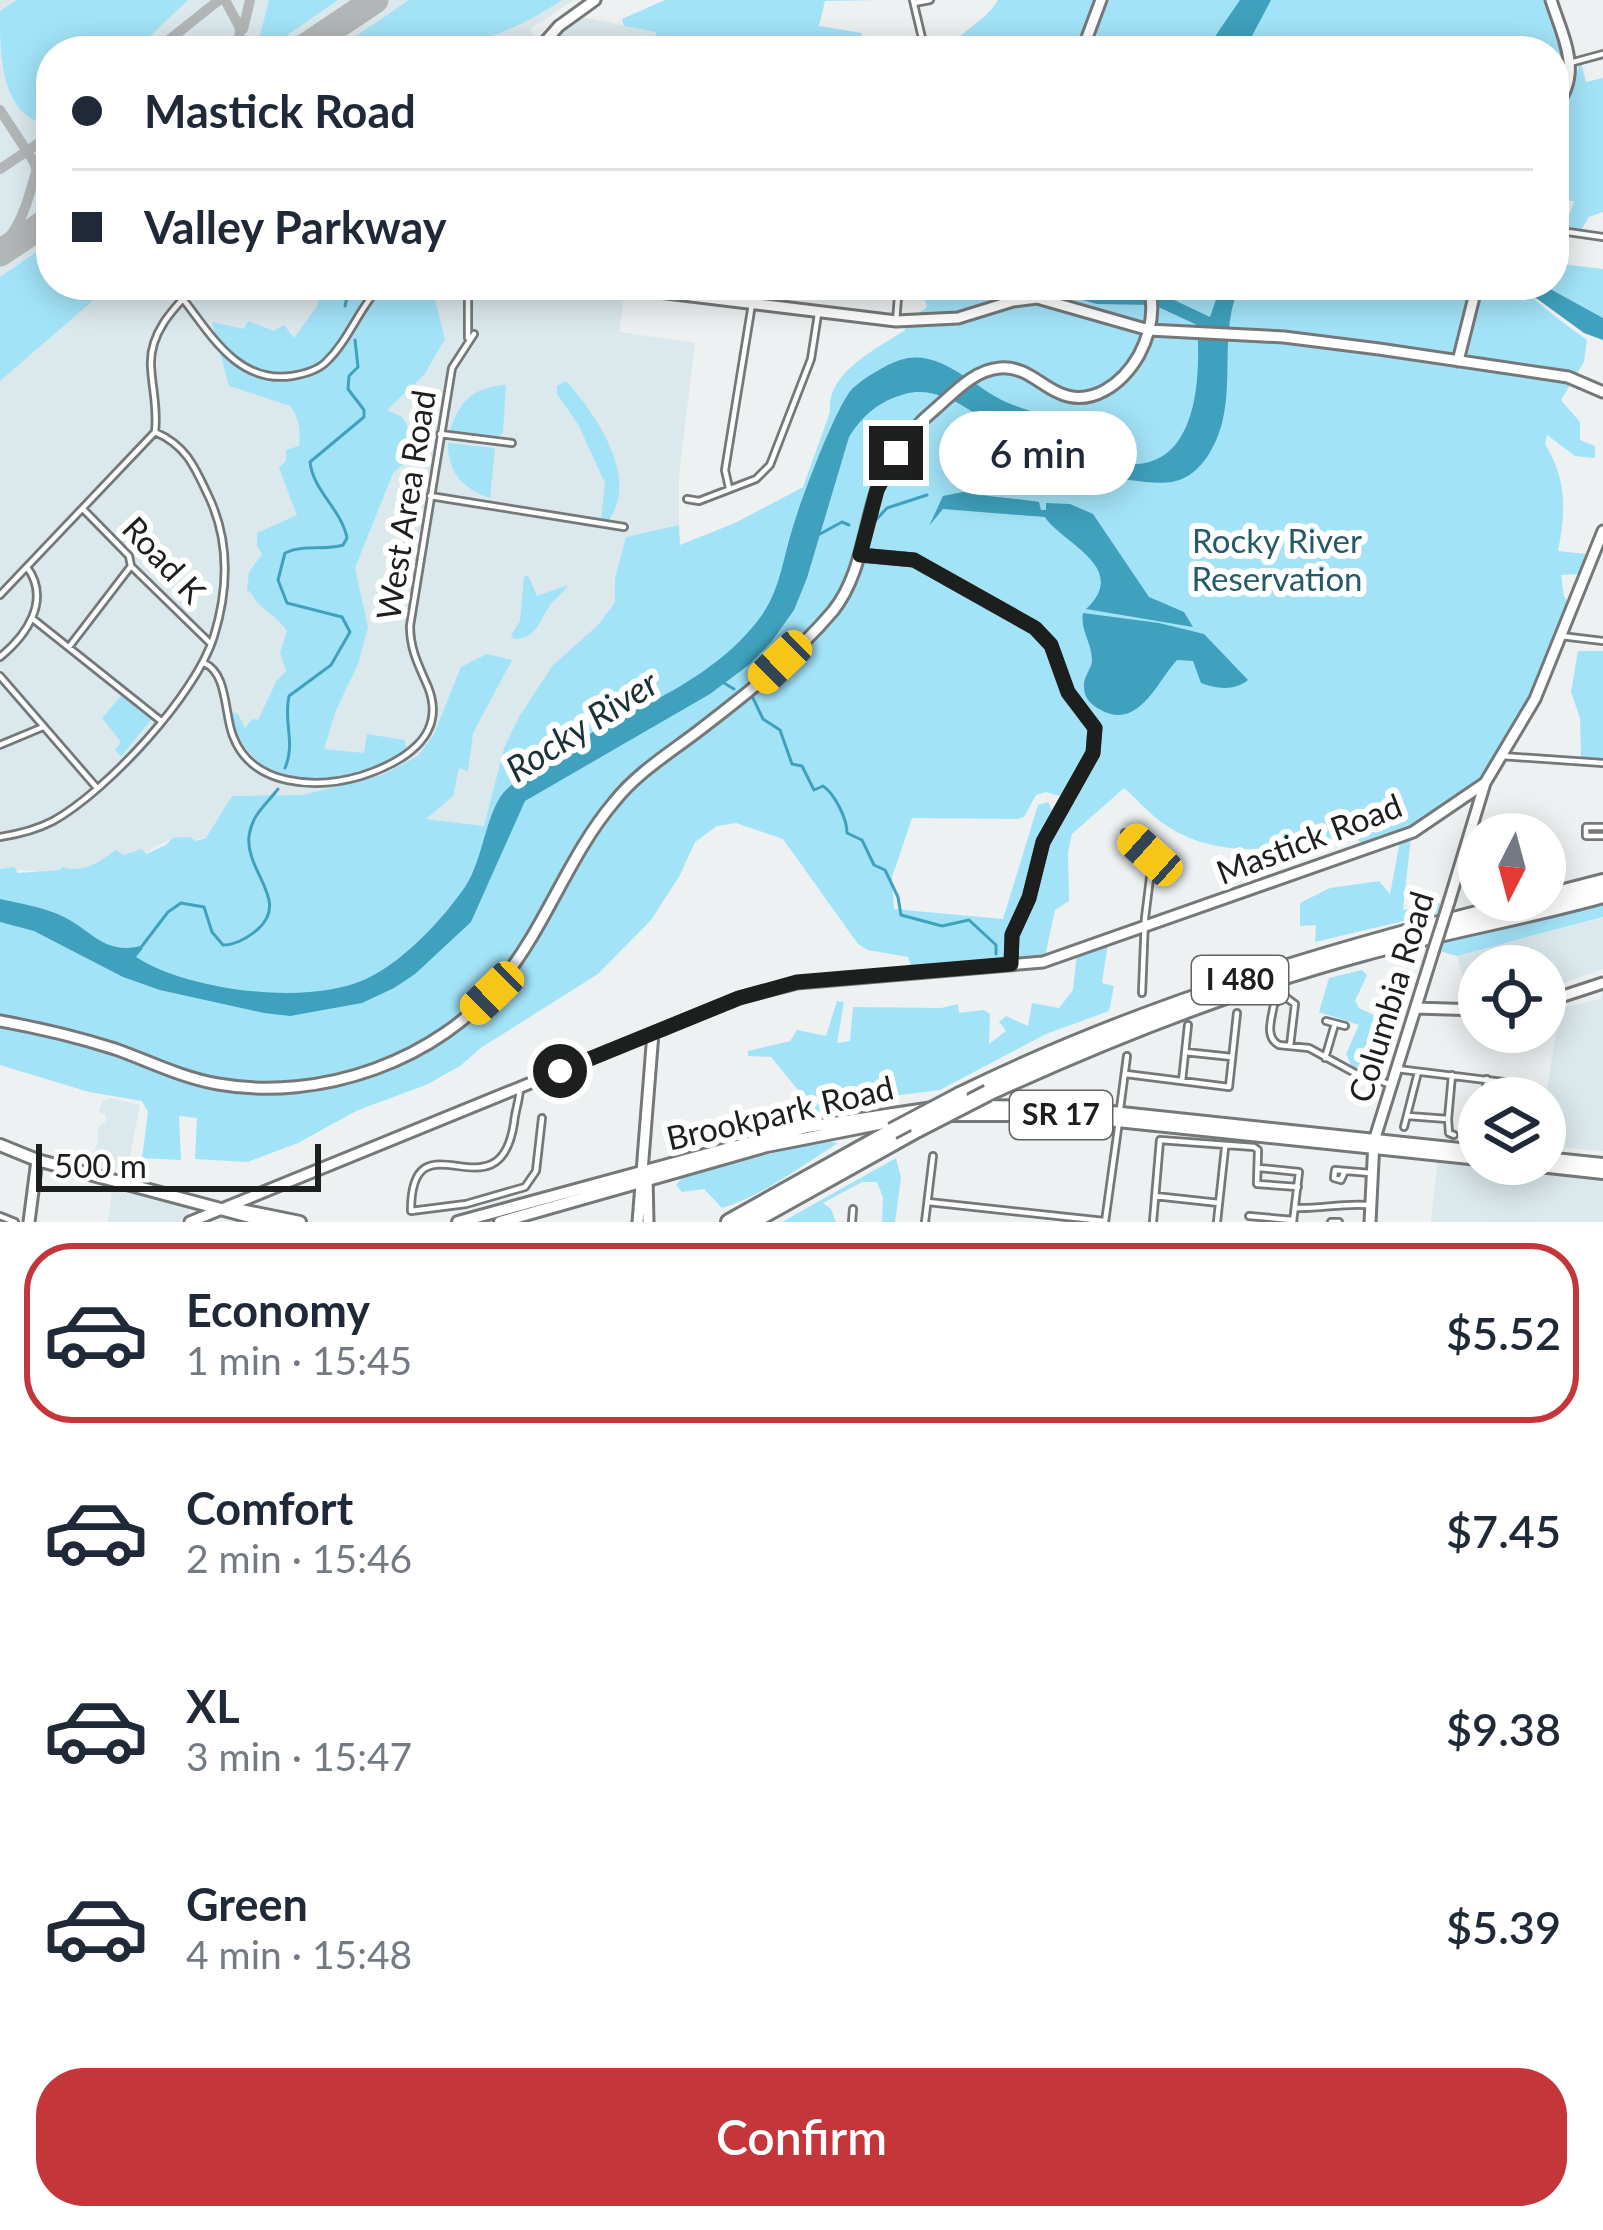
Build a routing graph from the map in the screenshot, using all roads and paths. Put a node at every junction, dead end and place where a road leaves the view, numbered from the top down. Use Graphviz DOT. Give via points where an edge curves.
graph roads {
  1 [pos="595,0"];
  2 [pos="930,0"];
  3 [pos="1101,0"];
  4 [pos="1551,0"];
  5 [pos="914,1"];
  6 [pos="550,36"];
  7 [pos="922,36"];
  8 [pos="1088,36"];
  9 [pos="1562,36"];
  10 [pos="1603,54"];
  11 [pos="1569,60"];
  12 [pos="1570,63"];
  13 [pos="1569,70"];
  14 [pos="1569,232"];
  15 [pos="1603,237"];
  16 [pos="181,300"];
  17 [pos="185,300"];
  18 [pos="366,300"];
  19 [pos="467,300"];
  20 [pos="728,300"];
  21 [pos="898,300"];
  22 [pos="1021,300"];
  23 [pos="1044,300"];
  24 [pos="1152,300"];
  25 [pos="1473,300"];
  26 [pos="752,304"];
  27 [pos="818,312"];
  28 [pos="896,321"];
  29 [pos="1149,330"];
  30 [pos="1458,361"];
  31 [pos="1603,392"];
  32 [pos="155,432"];
  33 [pos="440,434"];
  34 [pos="512,443"];
  35 [pos="729,488"];
  36 [pos="430,496"];
  37 [pos="687,500"];
  38 [pos="82,508"];
  39 [pos="625,527"];
  40 [pos="1603,531"];
  41 [pos="860,555"];
  42 [pos="131,566"];
  43 [pos="28,567"];
  44 [pos="0,595"];
  45 [pos="33,619"];
  46 [pos="1561,636"];
  47 [pos="1603,641"];
  48 [pos="211,645"];
  49 [pos="69,647"];
  50 [pos="0,657"];
  51 [pos="204,663"];
  52 [pos="0,676"];
  53 [pos="160,721"];
  54 [pos="43,727"];
  55 [pos="0,745"];
  56 [pos="1502,756"];
  57 [pos="1603,763"];
  58 [pos="1486,783"];
  59 [pos="97,788"];
  60 [pos="1603,827"];
  61 [pos="1125,833"];
  62 [pos="1603,836"];
  63 [pos="0,837"];
  64 [pos="1603,882"];
  65 [pos="1566,892"];
  66 [pos="1603,895"];
  67 [pos="1458,918"];
  68 [pos="1147,927"];
  69 [pos="1011,964"];
  70 [pos="1603,980"];
  71 [pos="1566,992"];
  72 [pos="1142,993"];
  73 [pos="1458,1006"];
  74 [pos="1416,1008"];
  75 [pos="1237,1013"];
  76 [pos="0,1021"];
  77 [pos="1326,1021"];
  78 [pos="1335,1024"];
  79 [pos="1188,1025"];
  80 [pos="1345,1026"];
  81 [pos="653,1033"];
  82 [pos="1290,1046"];
  83 [pos="1185,1052"];
  84 [pos="1127,1056"];
  85 [pos="1232,1057"];
  86 [pos="1325,1058"];
  87 [pos="1397,1070"];
  88 [pos="1418,1072"];
  89 [pos="1126,1074"];
  90 [pos="1453,1075"];
  91 [pos="1470,1077"];
  92 [pos="1182,1081"];
  93 [pos="1392,1085"];
  94 [pos="520,1086"];
  95 [pos="1408,1115"];
  96 [pos="1119,1117"];
  97 [pos="542,1118"];
  98 [pos="1448,1119"];
  99 [pos="1403,1127"];
  100 [pos="1454,1135"];
  101 [pos="1374,1144"];
  102 [pos="0,1145"];
  103 [pos="1458,1146"];
  104 [pos="1226,1148"];
  105 [pos="934,1156"];
  106 [pos="37,1160"];
  107 [pos="1566,1160"];
  108 [pos="1603,1163"];
  109 [pos="1257,1168"];
  110 [pos="1566,1169"];
  111 [pos="1345,1171"];
  112 [pos="1370,1173"];
  113 [pos="1603,1173"];
  114 [pos="645,1178"];
  115 [pos="1298,1187"];
  116 [pos="1155,1196"];
  117 [pos="928,1202"];
  118 [pos="1220,1203"];
  119 [pos="1368,1205"];
  120 [pos="222,1208"];
  121 [pos="1296,1208"];
  122 [pos="853,1209"];
  123 [pos="0,1216"];
  124 [pos="1249,1216"];
  125 [pos="1104,1221"];
  126 [pos="1293,1221"];
  127 [pos="15,1222"];
  128 [pos="29,1222"];
  129 [pos="190,1222"];
  130 [pos="269,1222"];
  131 [pos="300,1222"];
  132 [pos="458,1222"];
  133 [pos="500,1222"];
  134 [pos="643,1222"];
  135 [pos="728,1222"];
  136 [pos="751,1222"];
  137 [pos="852,1222"];
  138 [pos="926,1222"];
  139 [pos="1153,1222"];
  140 [pos="1217,1222"];
  141 [pos="1370,1222"];
  1 -- 6 [label="street"];
  2 -- 5 [label="street"];
  3 -- 8 [label="street"];
  4 -- 9 [label="street"];
  5 -- 7 [label="street"];
  10 -- 12 [label="street"];
  11 -- 12 [label="street"];
  12 -- 13 [label="street"];
  14 -- 15 [label="street"];
  16 -- 32 [label="street" via="150,361"];
  17 -- 18 [label="street" via="244,369 286,377 328,360"];
  19 -- 33 [label="street, West Area Road" via="472,338 452,368"];
  20 -- 26 [label="street"];
  21 -- 28 [label="street"];
  22 -- 28 [label="street" via="958,318"];
  23 -- 29 [label="street"];
  24 -- 29 [label="street"];
  25 -- 30 [label="street"];
  26 -- 27 [label="street"];
  26 -- 35 [label="street" via="725,470"];
  27 -- 28 [label="street"];
  27 -- 35 [label="street" via="811,358 770,465"];
  29 -- 30 [label="street"];
  29 -- 41 [label="street" via="1128,372 1102,393 1067,396 1010,367 972,378 908,436 885,472"];
  30 -- 31 [label="street" via="1568,377"];
  32 -- 38 [label="street"];
  32 -- 48 [label="street" via="184,450 220,523 226,577"];
  33 -- 34 [label="street"];
  33 -- 36 [label="street, West Area Road"];
  35 -- 37 [label="street"];
  36 -- 39 [label="street"];
  36 -- 51 [label="street, West Area Road" via="410,638 432,710 427,736 411,753 326,783 274,776 237,745 218,674"];
  38 -- 42 [label="street, Road K"];
  38 -- 43 [label="street"];
  40 -- 46 [label="street, Columbia Road"];
  41 -- 69 [label="street" via="914,560 1035,628 1095,728 1093,753 1043,842 1012,935"];
  41 -- 76 [label="street" via="824,620 758,684 627,786 507,975 464,1020 418,1049 338,1081 229,1086"];
  42 -- 48 [label="street, Road K"];
  42 -- 49 [label="street"];
  43 -- 44 [label="street"];
  43 -- 45 [label="street" via="37,588"];
  45 -- 49 [label="street"];
  45 -- 50 [label="street"];
  46 -- 47 [label="street"];
  46 -- 56 [label="street, Columbia Road"];
  48 -- 51 [label="street"];
  49 -- 53 [label="street"];
  51 -- 53 [label="street"];
  52 -- 54 [label="street"];
  53 -- 59 [label="street"];
  54 -- 55 [label="street"];
  54 -- 59 [label="street"];
  56 -- 57 [label="street"];
  56 -- 58 [label="street, Columbia Road"];
  58 -- 68 [label="street, Mastick Road" via="1413,832"];
  58 -- 74 [label="street, Columbia Road, bridge"];
  59 -- 63 [label="street" via="48,824"];
  60 -- 62 [label="street" via="1586,827 1586,836"];
  61 -- 68 [label="street" via="1152,862"];
  64 -- 65 [label="highway"];
  66 -- 136 [label="highway, I 480, bridge" via="1364,953 1076,1052"];
  67 -- 135 [label="highway, I 480, bridge" via="1226,984 1071,1044"];
  68 -- 69 [label="street, Mastick Road" via="1043,962"];
  68 -- 72 [label="street"];
  69 -- 81 [label="street, Mastick Road" via="797,982"];
  70 -- 71 [label="street"];
  73 -- 74 [label="street"];
  74 -- 87 [label="street, Columbia Road"];
  75 -- 85 [label="street"];
  77 -- 78 [label="street"];
  78 -- 80 [label="street"];
  78 -- 86 [label="street"];
  79 -- 83 [label="street"];
  81 -- 94 [label="street, Mastick Road"];
  81 -- 114 [label="street"];
  82 -- 82 [label="street" via="1295,1006 1284,997 1274,1004 1271,1038"];
  82 -- 86 [label="street"];
  83 -- 85 [label="street"];
  83 -- 92 [label="street"];
  84 -- 89 [label="street"];
  85 -- 92 [label="street" via="1228,1087"];
  86 -- 93 [label="street"];
  87 -- 88 [label="street"];
  87 -- 93 [label="street, Columbia Road"];
  88 -- 90 [label="street"];
  88 -- 95 [label="street"];
  89 -- 92 [label="street"];
  89 -- 96 [label="street"];
  90 -- 91 [label="street"];
  90 -- 98 [label="street"];
  93 -- 101 [label="street, Columbia Road"];
  94 -- 97 [label="street" via="503,1163 483,1173 428,1169 413,1180 411,1211 525,1187 536,1171"];
  94 -- 120 [label="street, Mastick Road"];
  95 -- 98 [label="street"];
  95 -- 99 [label="street"];
  96 -- 101 [label="main road, Brookpark Road / SR 17"];
  96 -- 114 [label="main road, Brookpark Road / SR 17" via="1003,1105 900,1111 807,1127"];
  96 -- 125 [label="street"];
  98 -- 100 [label="street"];
  101 -- 103 [label="main road, Brookpark Road / SR 17"];
  101 -- 112 [label="street, Columbia Road"];
  102 -- 106 [label="main road"];
  104 -- 109 [label="street" via="1254,1147"];
  104 -- 116 [label="street" via="1160,1140"];
  104 -- 118 [label="street"];
  105 -- 117 [label="street"];
  106 -- 120 [label="main road"];
  106 -- 128 [label="street"];
  107 -- 108 [label="main road"];
  109 -- 115 [label="street" via="1257,1184"];
  109 -- 115 [label="street" via="1299,1172"];
  110 -- 113 [label="main road"];
  111 -- 112 [label="street"];
  112 -- 119 [label="street, Columbia Road"];
  114 -- 132 [label="main road, Brookpark Road / SR 17"];
  114 -- 133 [label="main road, Brookpark Road / SR 17"];
  114 -- 134 [label="street"];
  115 -- 121 [label="street"];
  116 -- 118 [label="street"];
  116 -- 139 [label="street"];
  117 -- 125 [label="street"];
  117 -- 138 [label="street"];
  118 -- 140 [label="street"];
  119 -- 121 [label="street"];
  119 -- 141 [label="street, Columbia Road"];
  120 -- 129 [label="street, Mastick Road"];
  120 -- 130 [label="main road"];
  120 -- 131 [label="main road"];
  121 -- 126 [label="street"];
  122 -- 137 [label="street"];
  123 -- 127 [label="street"];
  124 -- 126 [label="street"];
}
